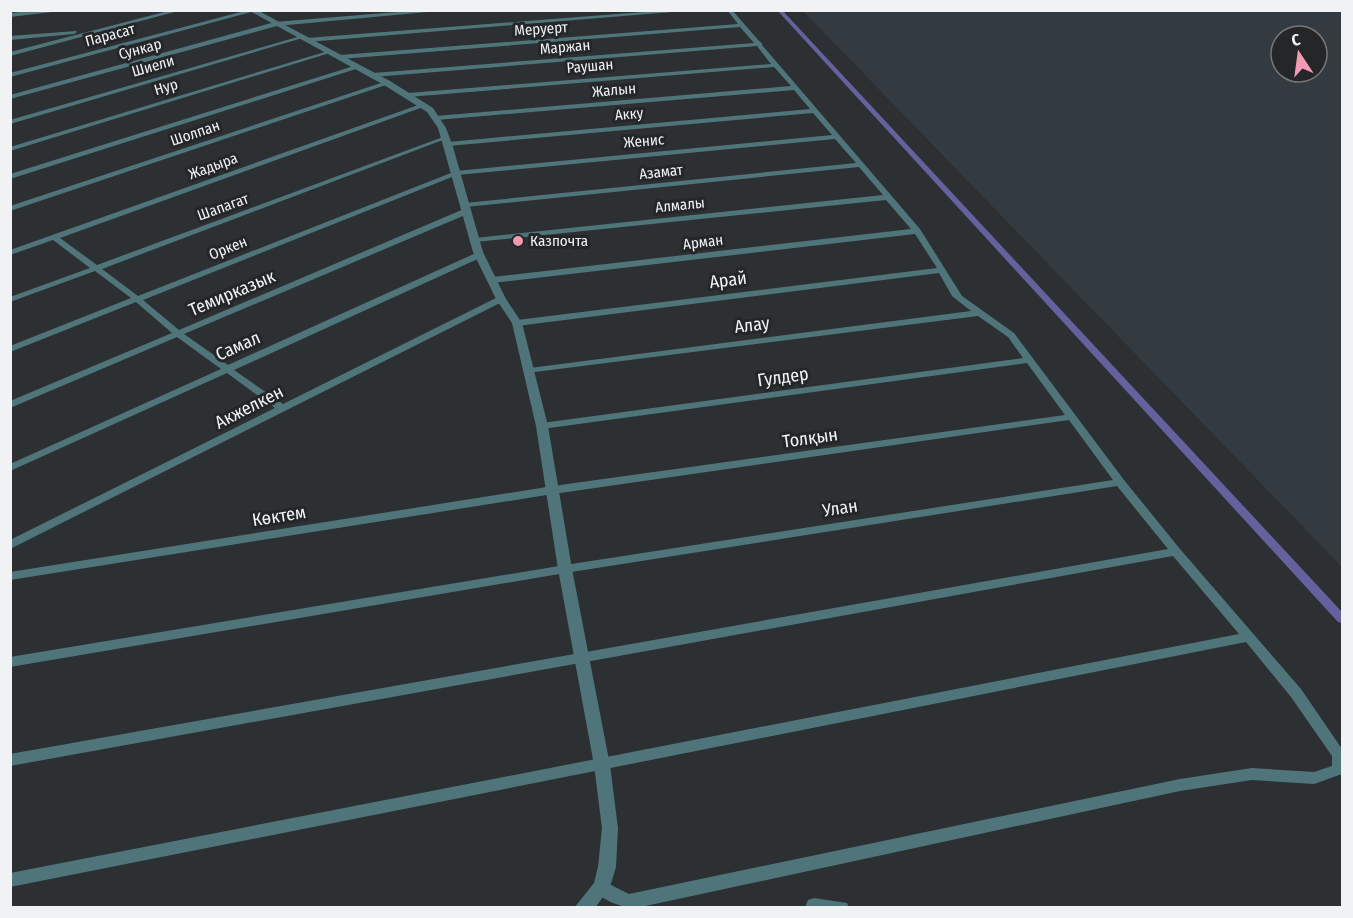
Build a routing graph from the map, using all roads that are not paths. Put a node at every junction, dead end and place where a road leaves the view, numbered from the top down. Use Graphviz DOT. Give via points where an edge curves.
graph roads {
  1 [pos="67,10"];
  2 [pos="180,10"];
  3 [pos="447,10"];
  4 [pos="695,10"];
  5 [pos="729,10"];
  6 [pos="251,11"];
  7 [pos="10,15"];
  8 [pos="276,24"];
  9 [pos="743,26"];
  10 [pos="105,30"];
  11 [pos="10,38"];
  12 [pos="305,38"];
  13 [pos="760,44"];
  14 [pos="10,54"];
  15 [pos="335,55"];
  16 [pos="775,65"];
  17 [pos="357,67"];
  18 [pos="10,75"];
  19 [pos="373,75"];
  20 [pos="387,83"];
  21 [pos="794,88"];
  22 [pos="408,95"];
  23 [pos="10,98"];
  24 [pos="424,105"];
  25 [pos="813,111"];
  26 [pos="436,118"];
  27 [pos="10,122"];
  28 [pos="835,137"];
  29 [pos="447,141"];
  30 [pos="10,149"];
  31 [pos="861,165"];
  32 [pos="456,173"];
  33 [pos="10,177"];
  34 [pos="889,197"];
  35 [pos="466,208"];
  36 [pos="10,209"];
  37 [pos="917,231"];
  38 [pos="54,237"];
  39 [pos="475,240"];
  40 [pos="10,253"];
  41 [pos="479,255"];
  42 [pos="96,268"];
  43 [pos="942,270"];
  44 [pos="492,280"];
  45 [pos="501,298"];
  46 [pos="137,299"];
  47 [pos="10,300"];
  48 [pos="978,313"];
  49 [pos="517,323"];
  50 [pos="177,334"];
  51 [pos="10,349"];
  52 [pos="1029,360"];
  53 [pos="229,368"];
  54 [pos="530,371"];
  55 [pos="10,405"];
  56 [pos="283,409"];
  57 [pos="1071,417"];
  58 [pos="542,426"];
  59 [pos="10,468"];
  60 [pos="1120,482"];
  61 [pos="553,490"];
  62 [pos="10,545"];
  63 [pos="1176,552"];
  64 [pos="565,569"];
  65 [pos="10,576"];
  66 [pos="1249,637"];
  67 [pos="582,658"];
  68 [pos="10,662"];
  69 [pos="10,760"];
  70 [pos="602,765"];
  71 [pos="10,880"];
  72 [pos="601,887"];
  73 [pos="814,905"];
  74 [pos="583,908"];
  75 [pos="841,908"];
  1 -- 7 [label="street"];
  2 -- 10 [label="street"];
  3 -- 8 [label="street, Сункар"];
  4 -- 12 [label="street, Шиели"];
  5 -- 9 [label="street"];
  6 -- 8 [label="street"];
  6 -- 18 [label="street, Парасат"];
  8 -- 12 [label="street"];
  8 -- 23 [label="street, Сункар"];
  9 -- 13 [label="street"];
  9 -- 15 [label="street, Меруерт"];
  10 -- 11 [label="street"];
  10 -- 14 [label="street"];
  12 -- 15 [label="street"];
  12 -- 27 [label="street, Шиели"];
  13 -- 16 [label="street"];
  13 -- 19 [label="street, Маржан"];
  15 -- 17 [label="street"];
  15 -- 30 [label="street, Нур"];
  16 -- 21 [label="street"];
  16 -- 22 [label="street, Раушан"];
  17 -- 19 [label="street"];
  17 -- 33 [label="street"];
  19 -- 20 [label="street"];
  20 -- 22 [label="street"];
  20 -- 36 [label="street, Шолпан"];
  21 -- 25 [label="street"];
  21 -- 26 [label="street, Жалын"];
  22 -- 24 [label="street"];
  24 -- 26 [label="street"];
  24 -- 38 [label="street, Жадыра"];
  25 -- 28 [label="street"];
  25 -- 29 [label="street, Акку"];
  26 -- 29 [label="street"];
  28 -- 31 [label="street"];
  28 -- 32 [label="street, Женис"];
  29 -- 32 [label="street"];
  29 -- 42 [label="street, Шапагат"];
  31 -- 34 [label="street"];
  31 -- 35 [label="street, Азамат"];
  32 -- 35 [label="street"];
  32 -- 46 [label="street, Оркен"];
  34 -- 37 [label="street"];
  34 -- 39 [label="street, Алмалы"];
  35 -- 39 [label="street"];
  35 -- 50 [label="street, Темирказык"];
  37 -- 43 [label="street"];
  37 -- 44 [label="street, Арман"];
  38 -- 40 [label="street, Жадыра"];
  38 -- 42 [label="street"];
  39 -- 41 [label="street"];
  41 -- 44 [label="street"];
  41 -- 53 [label="street, Самал"];
  42 -- 46 [label="street"];
  42 -- 47 [label="street, Шапагат"];
  43 -- 48 [label="street" via="951,289"];
  43 -- 49 [label="street, Арай"];
  44 -- 45 [label="street"];
  45 -- 49 [label="street"];
  45 -- 56 [label="street, Акжелкен"];
  46 -- 50 [label="street"];
  46 -- 51 [label="street, Оркен"];
  48 -- 52 [label="street" via="998,323"];
  48 -- 54 [label="street, Алау"];
  49 -- 54 [label="street"];
  50 -- 53 [label="street"];
  50 -- 55 [label="street, Темирказык"];
  52 -- 57 [label="street"];
  52 -- 58 [label="street, Гулдер"];
  53 -- 56 [label="street"];
  53 -- 59 [label="street, Самал"];
  54 -- 58 [label="street"];
  56 -- 62 [label="street, Акжелкен"];
  57 -- 60 [label="street"];
  57 -- 61 [label="street, Толқын"];
  58 -- 61 [label="street"];
  60 -- 63 [label="street"];
  60 -- 64 [label="street, Улан"];
  61 -- 64 [label="street"];
  61 -- 65 [label="street, Көктем"];
  63 -- 66 [label="street"];
  63 -- 67 [label="street"];
  64 -- 67 [label="street"];
  64 -- 68 [label="street, Улан"];
  66 -- 70 [label="street"];
  66 -- 72 [label="street" via="1296,693 1333,746 1339,755 1340,769 1314,778 1252,774 1180,785 628,902"];
  67 -- 69 [label="street"];
  67 -- 70 [label="street"];
  70 -- 71 [label="street"];
  70 -- 72 [label="street" via="610,828"];
  72 -- 74 [label="street"];
  73 -- 75 [label="street"];
}
